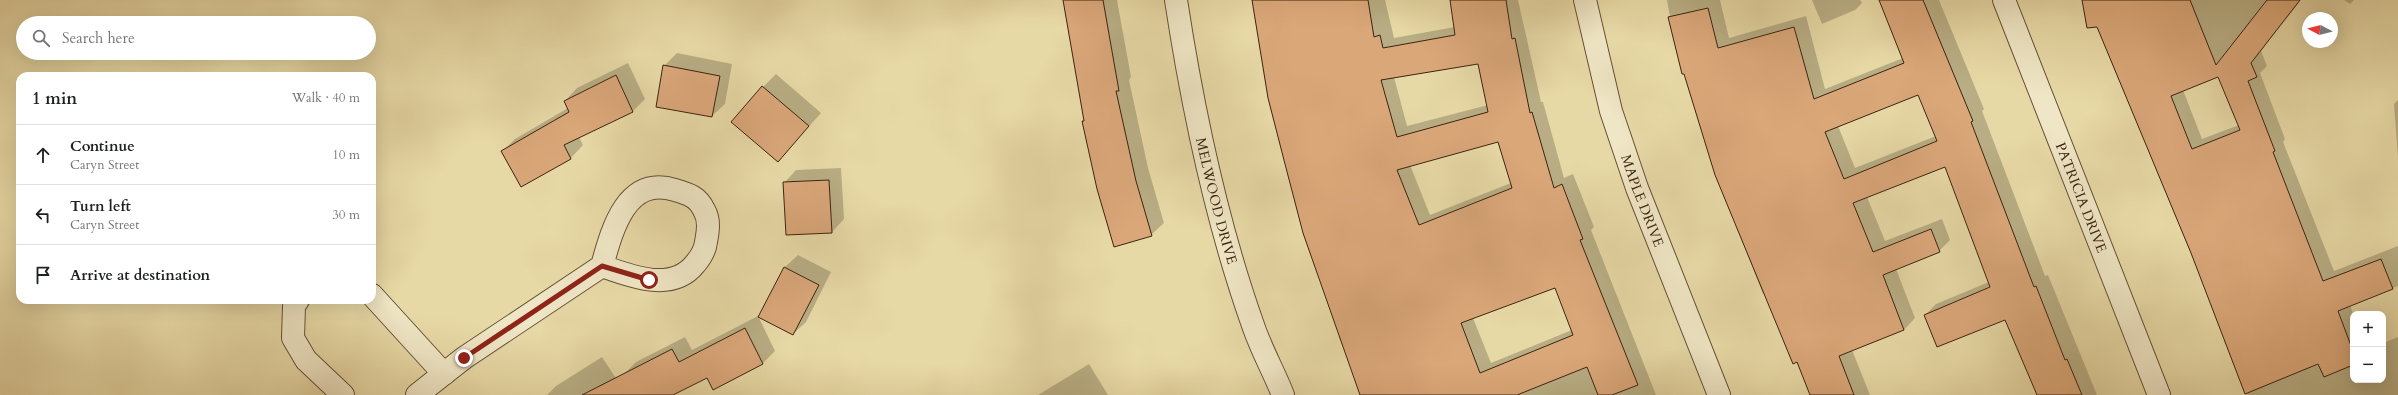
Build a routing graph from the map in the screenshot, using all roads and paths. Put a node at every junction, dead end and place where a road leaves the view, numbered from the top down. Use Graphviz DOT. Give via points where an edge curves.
graph roads {
  1 [pos="1176,0"];
  2 [pos="1585,0"];
  3 [pos="2004,0"];
  4 [pos="602,266"];
  5 [pos="376,299"];
  6 [pos="295,304"];
  7 [pos="444,374"];
  8 [pos="343,395"];
  9 [pos="417,395"];
  10 [pos="1283,395"];
  11 [pos="1719,395"];
  12 [pos="2159,395"];
  1 -- 10 [label="street, MELWOOD DRIVE" via="1203,151 1230,253 1254,329"];
  2 -- 11 [label="street, MAPLE DRIVE" via="1613,118 1637,188"];
  3 -- 12 [label="street, PATRICIA DRIVE"];
  4 -- 4 [label="street" via="649,280 680,276 692,268 704,251 709,225 705,211 696,198 685,193 665,187 646,189 626,204 611,231"];
  4 -- 7 [label="street"];
  5 -- 7 [label="street"];
  6 -- 8 [label="street" via="294,338 306,360"];
  7 -- 9 [label="street"];
}
